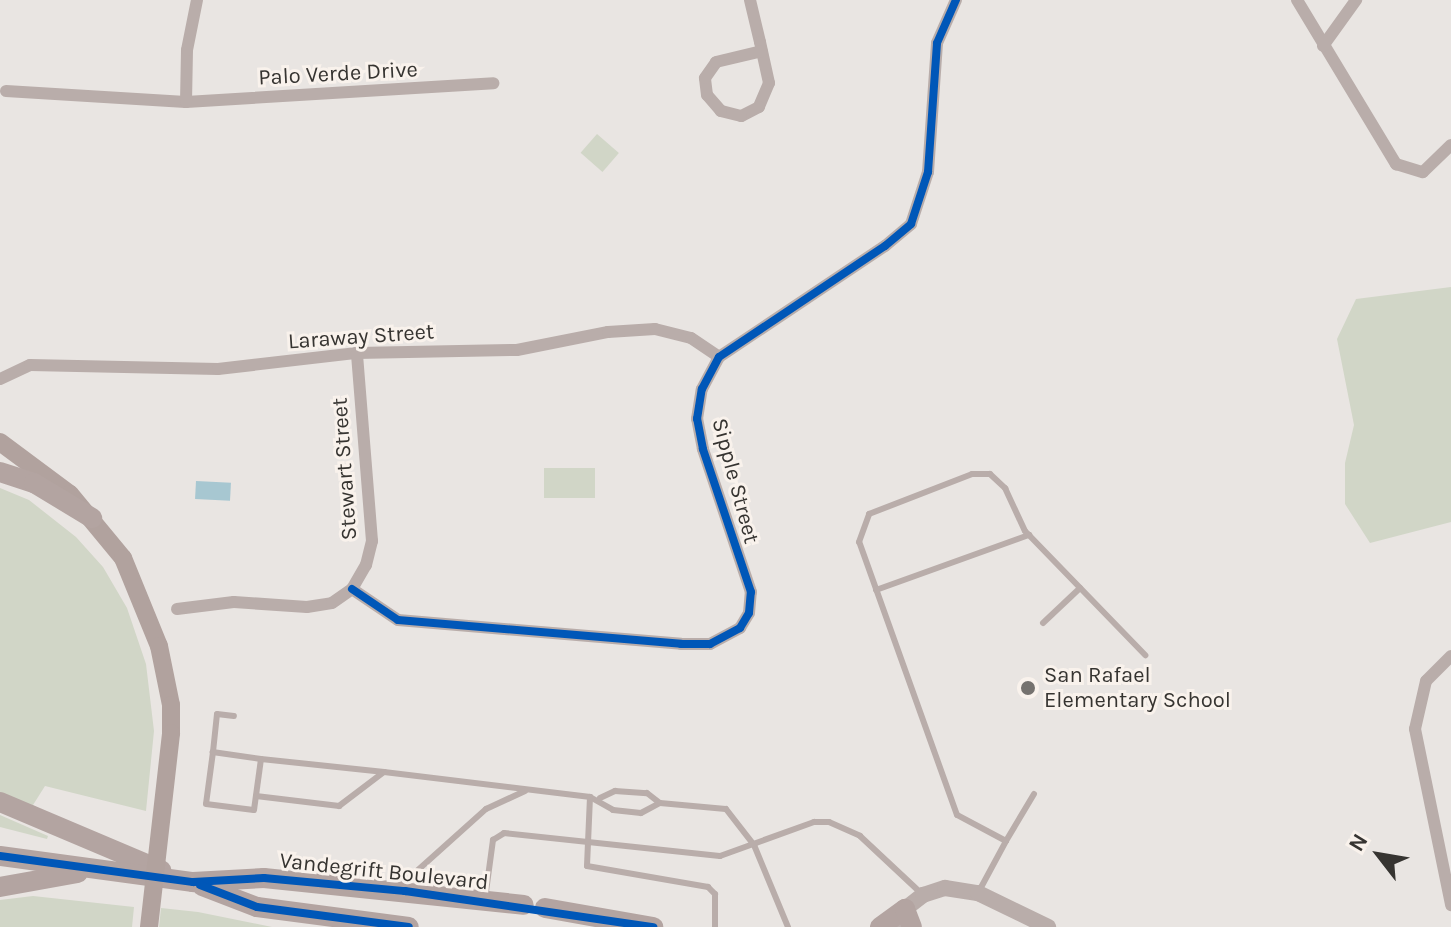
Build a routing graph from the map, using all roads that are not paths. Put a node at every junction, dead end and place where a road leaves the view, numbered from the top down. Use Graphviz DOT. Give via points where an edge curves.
graph roads {
  1 [pos="197,0"];
  2 [pos="750,0"];
  3 [pos="956,0"];
  4 [pos="1297,0"];
  5 [pos="1356,0"];
  6 [pos="1323,46"];
  7 [pos="762,51"];
  8 [pos="493,83"];
  9 [pos="6,91"];
  10 [pos="186,102"];
  11 [pos="1451,145"];
  12 [pos="357,353"];
  13 [pos="719,357"];
  14 [pos="0,379"];
  15 [pos="0,442"];
  16 [pos="0,472"];
  17 [pos="92,518"];
  18 [pos="1029,535"];
  19 [pos="1080,588"];
  20 [pos="352,589"];
  21 [pos="876,590"];
  22 [pos="177,609"];
  23 [pos="1043,623"];
  24 [pos="1145,655"];
  25 [pos="1451,656"];
  26 [pos="234,716"];
  27 [pos="213,752"];
  28 [pos="261,759"];
  29 [pos="384,772"];
  30 [pos="525,791"];
  31 [pos="1034,794"];
  32 [pos="256,796"];
  33 [pos="590,797"];
  34 [pos="600,798"];
  35 [pos="0,802"];
  36 [pos="660,803"];
  37 [pos="584,840"];
  38 [pos="1006,841"];
  39 [pos="754,845"];
  40 [pos="0,856"];
  41 [pos="108,870"];
  42 [pos="193,882"];
  43 [pos="0,887"];
  44 [pos="395,891"];
  45 [pos="978,893"];
  46 [pos="923,895"];
  47 [pos="485,900"];
  48 [pos="524,905"];
  49 [pos="1451,905"];
  50 [pos="545,908"];
  51 [pos="905,921"];
  52 [pos="149,927"];
  53 [pos="409,927"];
  54 [pos="653,927"];
  55 [pos="715,927"];
  56 [pos="788,927"];
  57 [pos="880,927"];
  58 [pos="1048,927"];
  1 -- 10 [label="street" via="187,50"];
  2 -- 7 [label="street"];
  3 -- 13 [label="street, Sipple Street" via="937,43 928,172 911,224"];
  4 -- 6 [label="street"];
  5 -- 6 [label="street"];
  6 -- 11 [label="street" via="1396,164 1423,172"];
  7 -- 7 [label="street" via="769,83 759,107 741,116 721,111 707,95 705,78 716,62"];
  8 -- 10 [label="street, Palo Verde Drive"];
  9 -- 10 [label="street, Palo Verde Drive"];
  12 -- 13 [label="street, Laraway Street" via="517,350 608,332 655,329 691,338"];
  12 -- 14 [label="street, Laraway Street" via="218,369 30,365"];
  12 -- 20 [label="street, Stewart Street" via="372,541"];
  13 -- 20 [label="street, Sipple Street" via="702,389 697,419 724,521 751,592 749,613 727,638 681,644 398,620"];
  15 -- 17 [label="main road" via="62,487"];
  16 -- 17 [label="main road" via="34,483"];
  17 -- 52 [label="main road, bridge" via="123,558 149,615 171,705"];
  18 -- 19 [label="lane"];
  18 -- 21 [label="lane"];
  18 -- 21 [label="lane" via="1001,482 990,474 972,474 869,514 859,542"];
  19 -- 23 [label="lane"];
  19 -- 24 [label="lane"];
  20 -- 22 [label="street" via="332,603 307,607 234,602"];
  21 -- 38 [label="lane" via="953,807 962,821"];
  25 -- 49 [label="street" via="1422,689 1415,729"];
  26 -- 27 [label="lane" via="217,714"];
  27 -- 28 [label="lane"];
  27 -- 32 [label="lane" via="206,804 254,810"];
  28 -- 29 [label="lane"];
  28 -- 32 [label="lane"];
  29 -- 30 [label="lane" via="491,782"];
  29 -- 32 [label="lane" via="339,806"];
  30 -- 33 [label="lane"];
  30 -- 44 [label="lane" via="486,809"];
  31 -- 38 [label="lane"];
  33 -- 34 [label="lane"];
  33 -- 37 [label="lane"];
  34 -- 36 [label="lane" via="615,791 647,793"];
  34 -- 36 [label="lane" via="613,810 641,813"];
  35 -- 42 [label="main road"];
  36 -- 39 [label="lane" via="726,809"];
  37 -- 39 [label="lane" via="701,857"];
  37 -- 47 [label="lane" via="504,833 493,840"];
  37 -- 55 [label="lane" via="587,866 708,887 715,894"];
  38 -- 45 [label="lane"];
  39 -- 46 [label="lane" via="814,822 829,822 860,836"];
  39 -- 56 [label="lane"];
  40 -- 41 [label="main road, Vandegrift Boulevard"];
  41 -- 42 [label="main road, Vandegrift Boulevard"];
  41 -- 43 [label="main road"];
  42 -- 44 [label="main road, Vandegrift Boulevard" via="264,878"];
  42 -- 53 [label="main road, Vandegrift Boulevard" via="257,907"];
  44 -- 47 [label="main road, Vandegrift Boulevard"];
  45 -- 46 [label="street" via="945,888"];
  45 -- 58 [label="street"];
  46 -- 51 [label="street"];
  47 -- 48 [label="main road, Vandegrift Boulevard"];
  50 -- 54 [label="main road"];
  51 -- 57 [label="main road"];
}
